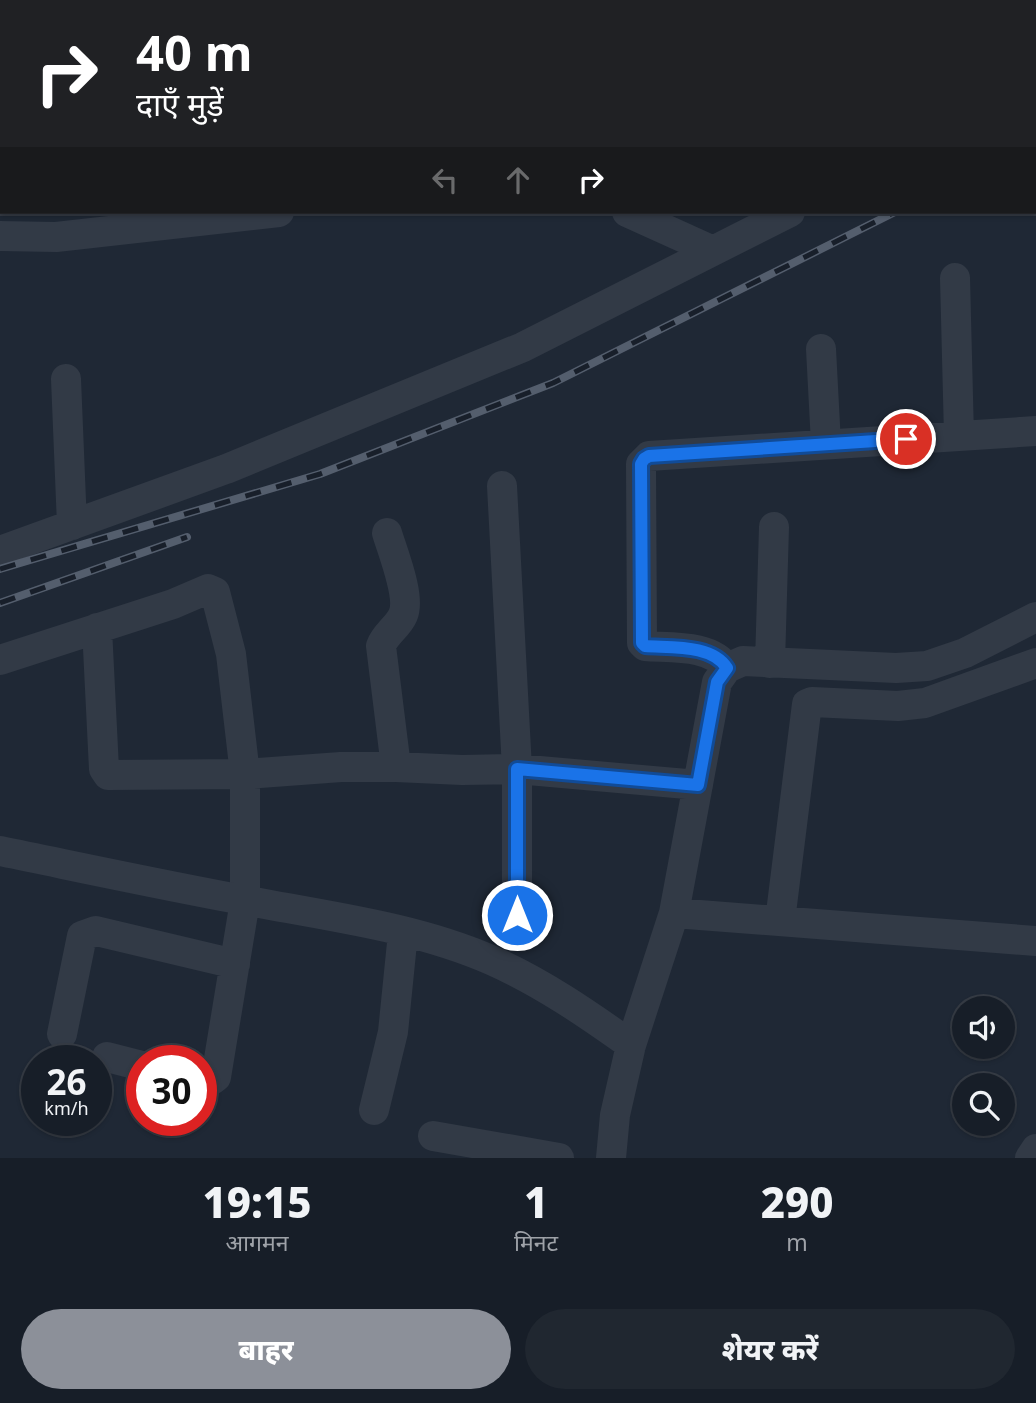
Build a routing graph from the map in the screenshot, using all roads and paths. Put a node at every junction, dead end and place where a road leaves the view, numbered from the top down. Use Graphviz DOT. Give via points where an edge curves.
graph roads {
  1 [pos="261,214"];
  2 [pos="631,214"];
  3 [pos="786,214"];
  4 [pos="0,236"];
  5 [pos="713,251"];
  6 [pos="954,278"];
  7 [pos="821,349"];
  8 [pos="66,379"];
  9 [pos="1036,431"];
  10 [pos="959,436"];
  11 [pos="826,444"];
  12 [pos="502,486"];
  13 [pos="72,525"];
  14 [pos="774,527"];
  15 [pos="387,533"];
  16 [pos="0,551"];
  17 [pos="1036,617"];
  18 [pos="97,628"];
  19 [pos="0,660"];
  20 [pos="770,663"];
  21 [pos="1036,663"];
  22 [pos="727,668"];
  23 [pos="396,767"];
  24 [pos="517,769"];
  25 [pos="245,774"];
  26 [pos="698,785"];
  27 [pos="0,851"];
  28 [pos="245,901"];
  29 [pos="674,913"];
  30 [pos="517,915"];
  31 [pos="780,921"];
  32 [pos="403,933"];
  33 [pos="1036,941"];
  34 [pos="235,964"];
  35 [pos="62,1034"];
  36 [pos="631,1045"];
  37 [pos="217,1071"];
  38 [pos="374,1110"];
  39 [pos="433,1136"];
  40 [pos="1036,1149"];
  41 [pos="559,1158"];
  42 [pos="611,1158"];
  43 [pos="1030,1158"];
  1 -- 4 [label="street" via="56,237"];
  2 -- 5 [label="street"];
  3 -- 5 [label="street"];
  5 -- 13 [label="street" via="523,347 226,469"];
  6 -- 10 [label="street"];
  7 -- 11 [label="street"];
  8 -- 13 [label="street"];
  9 -- 10 [label="street"];
  10 -- 11 [label="street"];
  11 -- 22 [label="street" via="649,456 641,464 642,643 707,652"];
  12 -- 24 [label="street"];
  13 -- 16 [label="street"];
  14 -- 20 [label="street"];
  15 -- 23 [label="street" via="406,600 403,617 381,646"];
  17 -- 20 [label="street" via="965,653 927,666"];
  18 -- 19 [label="street"];
  18 -- 25 [label="street" via="108,775"];
  18 -- 25 [label="street" via="208,589 215,592 231,654"];
  20 -- 22 [label="street" via="743,661"];
  21 -- 31 [label="street" via="925,704 807,704"];
  22 -- 26 [label="street" via="717,682"];
  23 -- 24 [label="street"];
  23 -- 25 [label="street"];
  24 -- 26 [label="street"];
  24 -- 30 [label="street"];
  25 -- 28 [label="street"];
  26 -- 29 [label="street"];
  27 -- 28 [label="street"];
  28 -- 32 [label="street"];
  28 -- 34 [label="street"];
  29 -- 31 [label="street"];
  29 -- 36 [label="street"];
  31 -- 33 [label="street"];
  32 -- 36 [label="street" via="459,948 526,977"];
  32 -- 38 [label="street" via="393,1032"];
  34 -- 35 [label="street" via="96,930 88,932 82,936"];
  34 -- 37 [label="street"];
  36 -- 42 [label="street" via="615,1115"];
  39 -- 41 [label="street"];
  40 -- 43 [label="street"];
}
